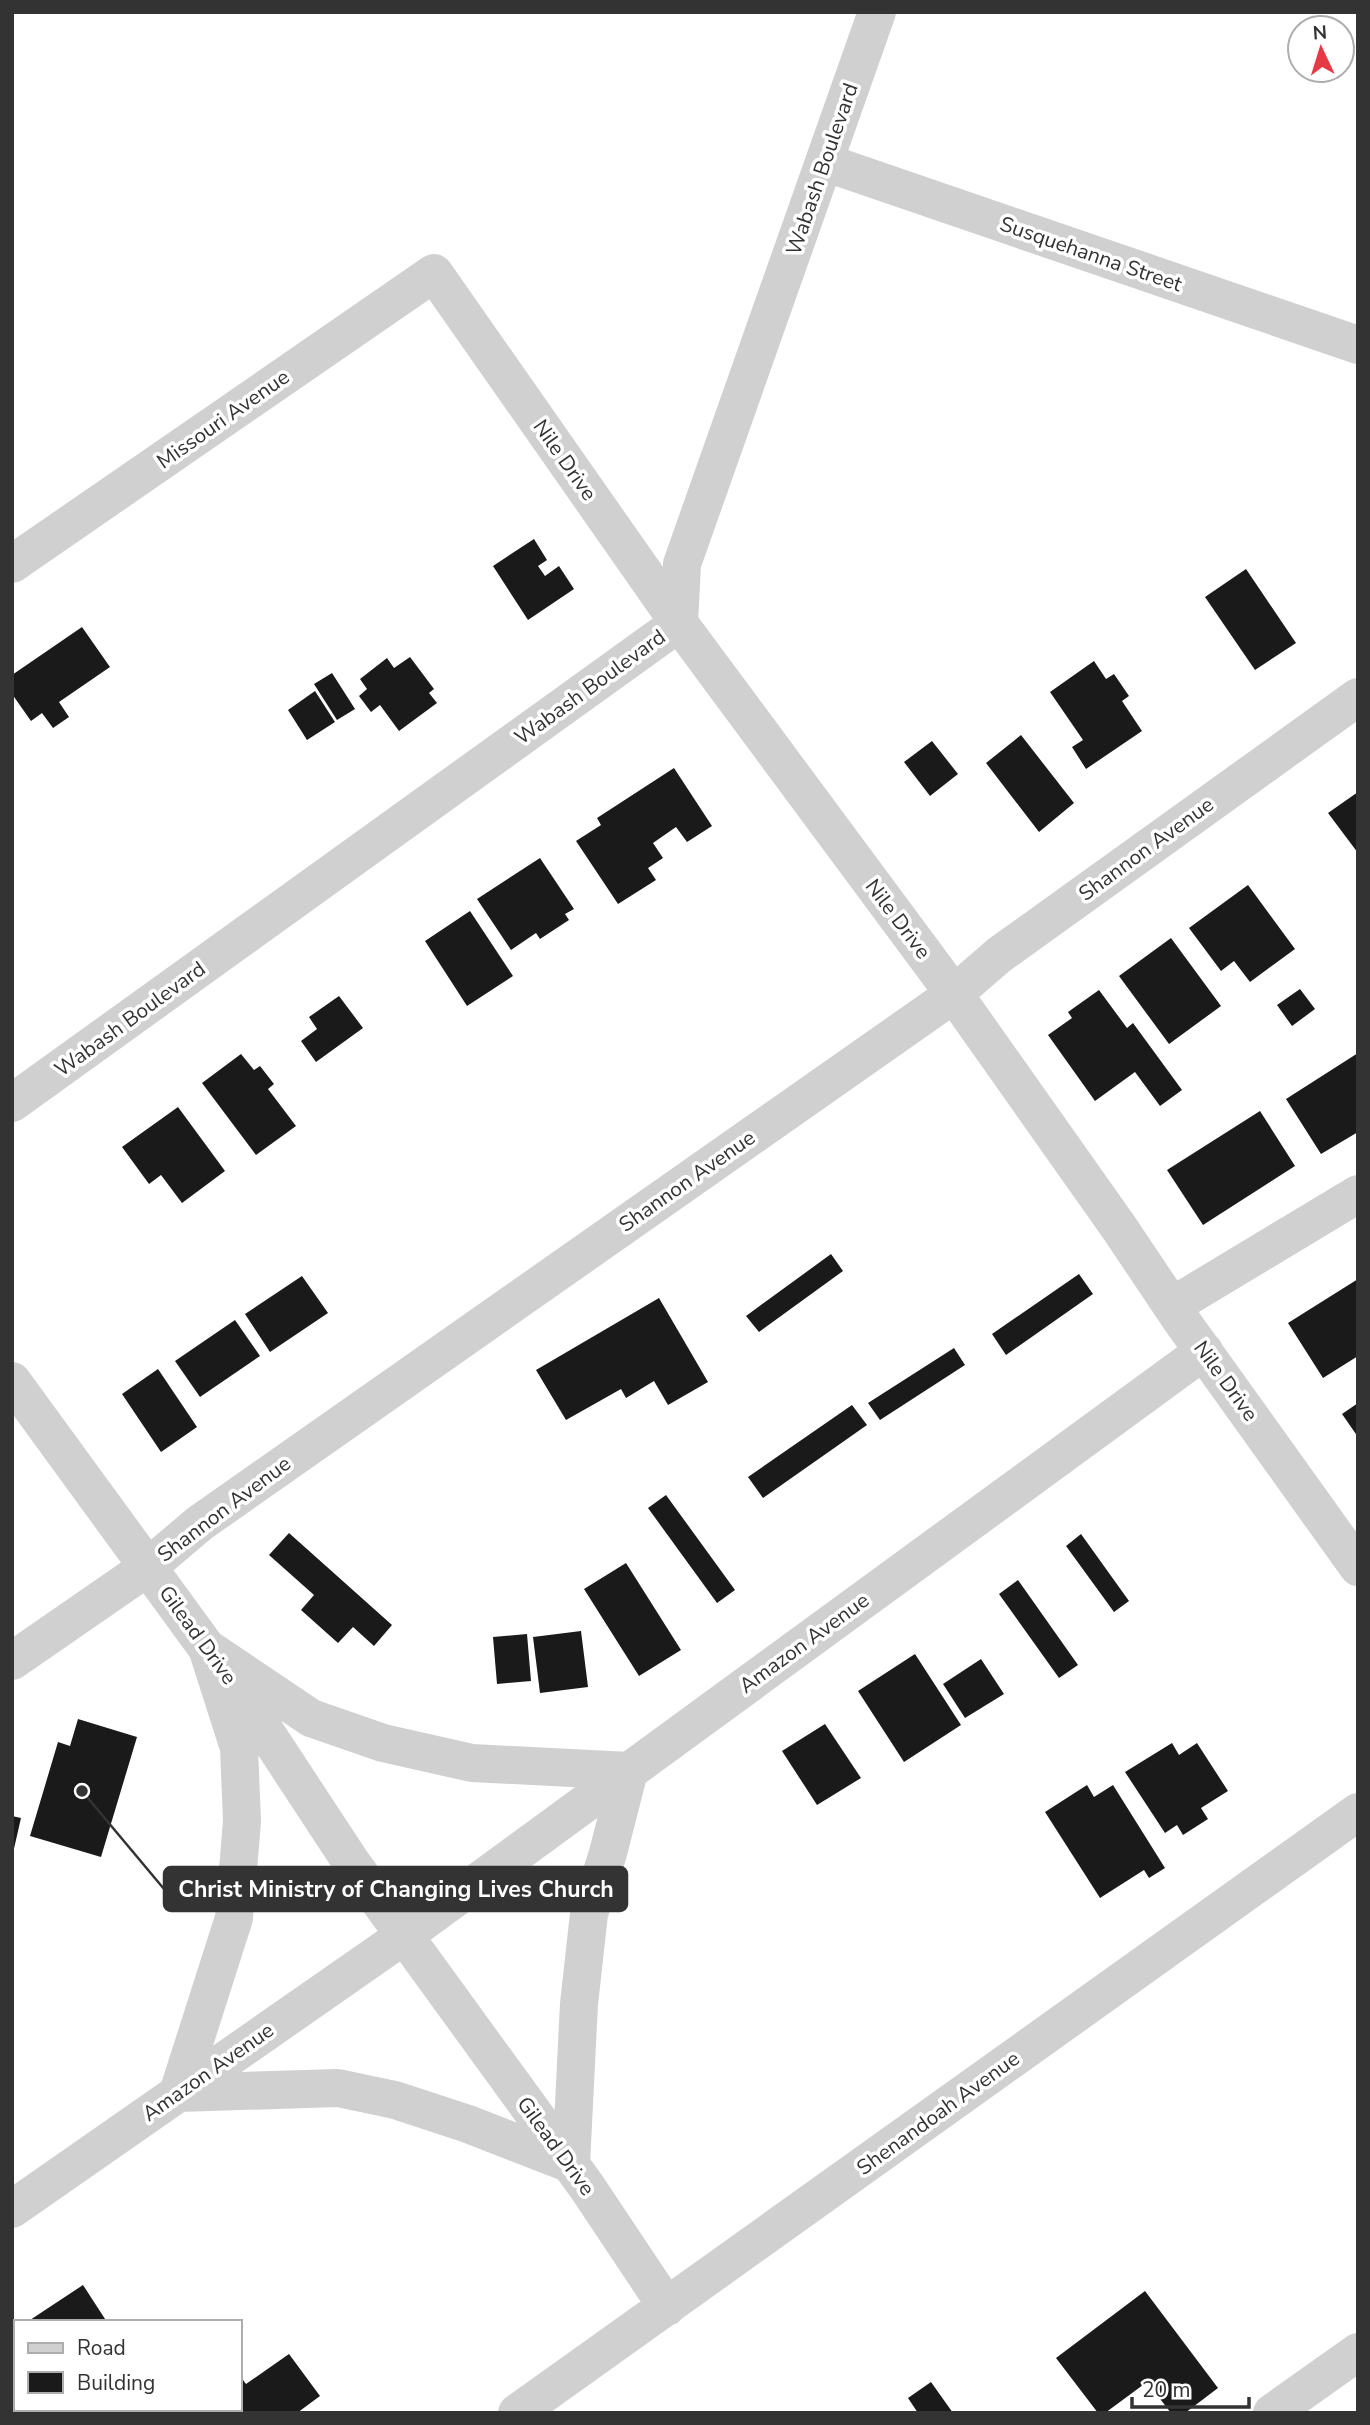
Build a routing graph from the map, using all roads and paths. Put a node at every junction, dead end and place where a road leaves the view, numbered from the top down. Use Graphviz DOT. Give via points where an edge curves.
graph roads {
  1 [pos="877,12"];
  2 [pos="824,162"];
  3 [pos="434,273"];
  4 [pos="1358,345"];
  5 [pos="12,564"];
  6 [pos="679,623"];
  7 [pos="1358,697"];
  8 [pos="954,994"];
  9 [pos="12,1103"];
  10 [pos="1358,1194"];
  11 [pos="1172,1306"];
  12 [pos="1204,1350"];
  13 [pos="12,1381"];
  14 [pos="148,1567"];
  15 [pos="1358,1567"];
  16 [pos="207,1648"];
  17 [pos="12,1661"];
  18 [pos="629,1771"];
  19 [pos="1358,1812"];
  20 [pos="405,1935"];
  21 [pos="178,2093"];
  22 [pos="570,2164"];
  23 [pos="12,2209"];
  24 [pos="667,2307"];
  25 [pos="1358,2351"];
  26 [pos="517,2413"];
  27 [pos="1272,2413"];
  1 -- 2 [label="street, Wabash Boulevard"];
  2 -- 4 [label="street, Susquehanna Street"];
  2 -- 6 [label="street, Wabash Boulevard" via="682,564"];
  3 -- 5 [label="street, Missouri Avenue"];
  3 -- 6 [label="street, Nile Drive"];
  6 -- 8 [label="street, Nile Drive"];
  6 -- 9 [label="street, Wabash Boulevard"];
  7 -- 8 [label="street, Shannon Avenue" via="999,955"];
  8 -- 11 [label="street, Nile Drive"];
  8 -- 14 [label="street, Shannon Avenue" via="200,1523"];
  10 -- 11 [label="street"];
  11 -- 12 [label="street, Nile Drive"];
  12 -- 15 [label="street, Nile Drive"];
  12 -- 18 [label="street, Amazon Avenue"];
  13 -- 14 [label="street, Gilead Drive"];
  14 -- 16 [label="street, Gilead Drive"];
  14 -- 17 [label="street, Shannon Avenue"];
  16 -- 18 [label="street" via="311,1718 383,1743 472,1763"];
  16 -- 20 [label="street, Gilead Drive"];
  16 -- 21 [label="street" via="239,1748 242,1821 234,1917"];
  18 -- 20 [label="street, Amazon Avenue"];
  18 -- 22 [label="street" via="589,1914"];
  19 -- 24 [label="street, Shenandoah Avenue"];
  20 -- 21 [label="street, Amazon Avenue"];
  20 -- 22 [label="street, Gilead Drive"];
  21 -- 22 [label="street" via="338,2088 395,2100"];
  21 -- 23 [label="street, Amazon Avenue"];
  22 -- 24 [label="street, Gilead Drive"];
  24 -- 26 [label="street, Shenandoah Avenue"];
  25 -- 27 [label="street"];
}
